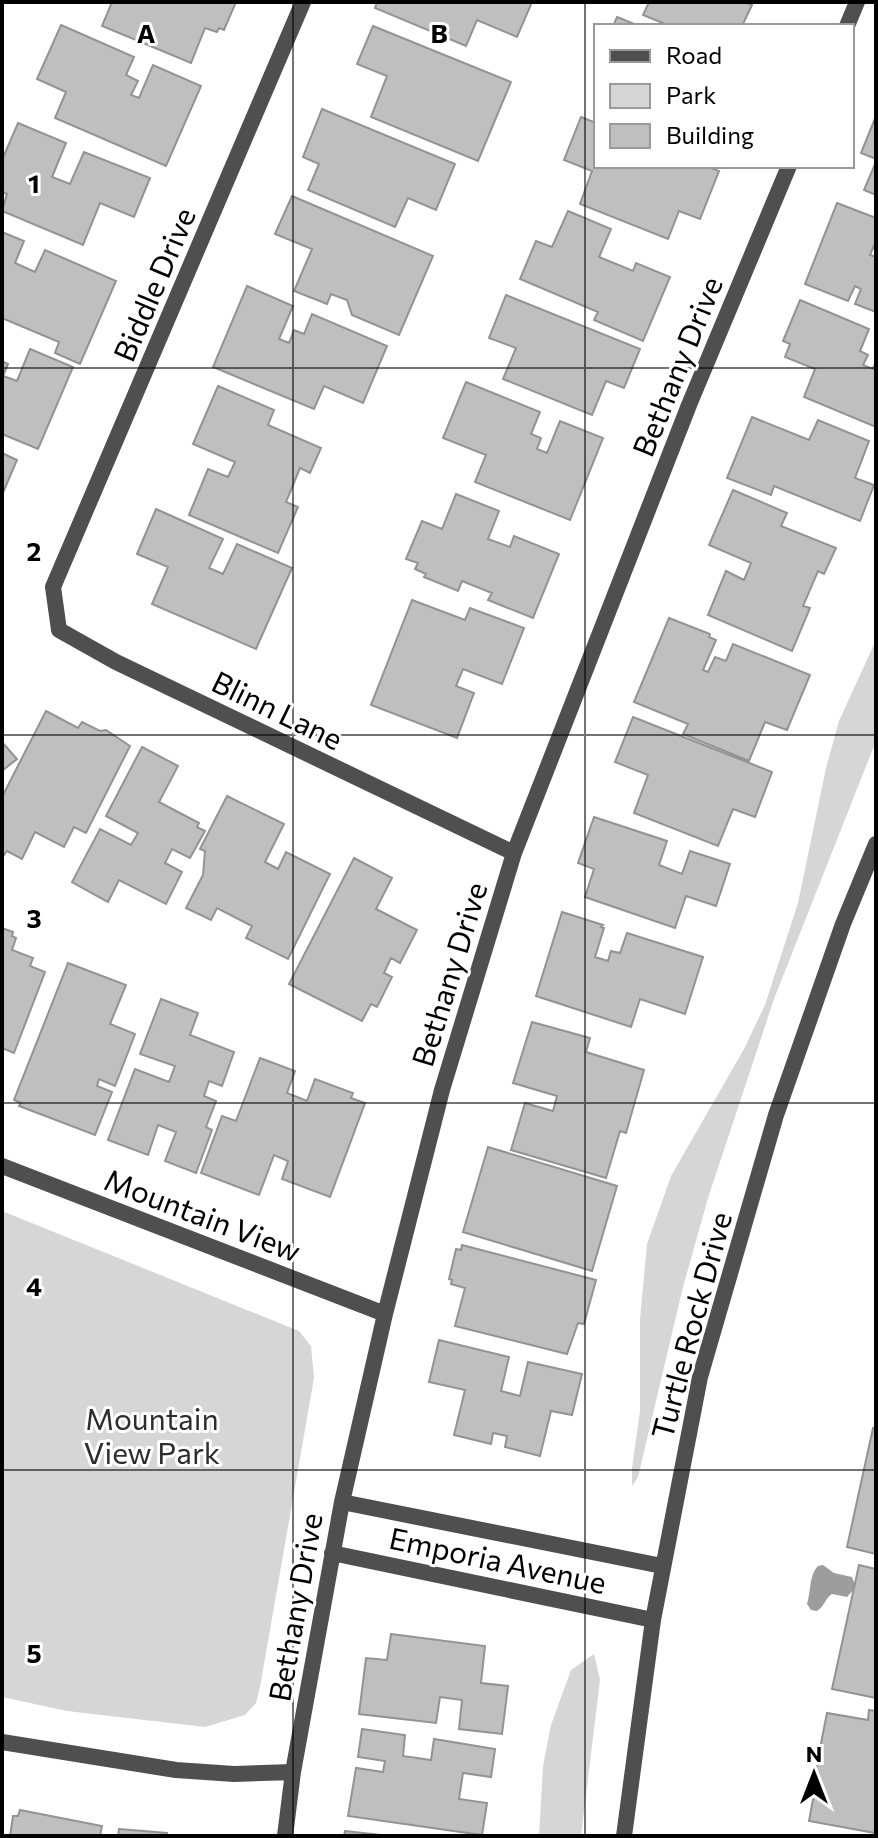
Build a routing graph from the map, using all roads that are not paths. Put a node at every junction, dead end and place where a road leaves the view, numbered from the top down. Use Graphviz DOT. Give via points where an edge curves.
graph roads {
  1 [pos="303,2"];
  2 [pos="857,2"];
  3 [pos="848,24"];
  4 [pos="788,168"];
  5 [pos="53,587"];
  6 [pos="876,844"];
  7 [pos="514,853"];
  8 [pos="2,1166"];
  9 [pos="385,1314"];
  10 [pos="342,1502"];
  11 [pos="332,1553"];
  12 [pos="662,1566"];
  13 [pos="653,1620"];
  14 [pos="2,1742"];
  15 [pos="293,1772"];
  16 [pos="285,1836"];
  17 [pos="624,1836"];
  1 -- 5 [label="street, Biddle Drive"];
  2 -- 3 [label="street"];
  4 -- 7 [label="street, Bethany Drive"];
  5 -- 7 [label="street, Blinn Lane" via="59,630"];
  6 -- 12 [label="street, Turtle Rock Drive" via="776,1115 700,1377"];
  7 -- 9 [label="street, Bethany Drive" via="442,1090"];
  8 -- 9 [label="street, Mountain View"];
  9 -- 10 [label="street, Bethany Drive"];
  10 -- 11 [label="street, Bethany Drive"];
  10 -- 12 [label="street, Emporia Avenue"];
  11 -- 13 [label="street, Emporia Avenue"];
  11 -- 15 [label="street, Bethany Drive"];
  12 -- 13 [label="street, Turtle Rock Drive"];
  13 -- 17 [label="street, Turtle Rock Drive"];
  14 -- 15 [label="street" via="176,1770"];
  15 -- 16 [label="street, Bethany Drive"];
}
